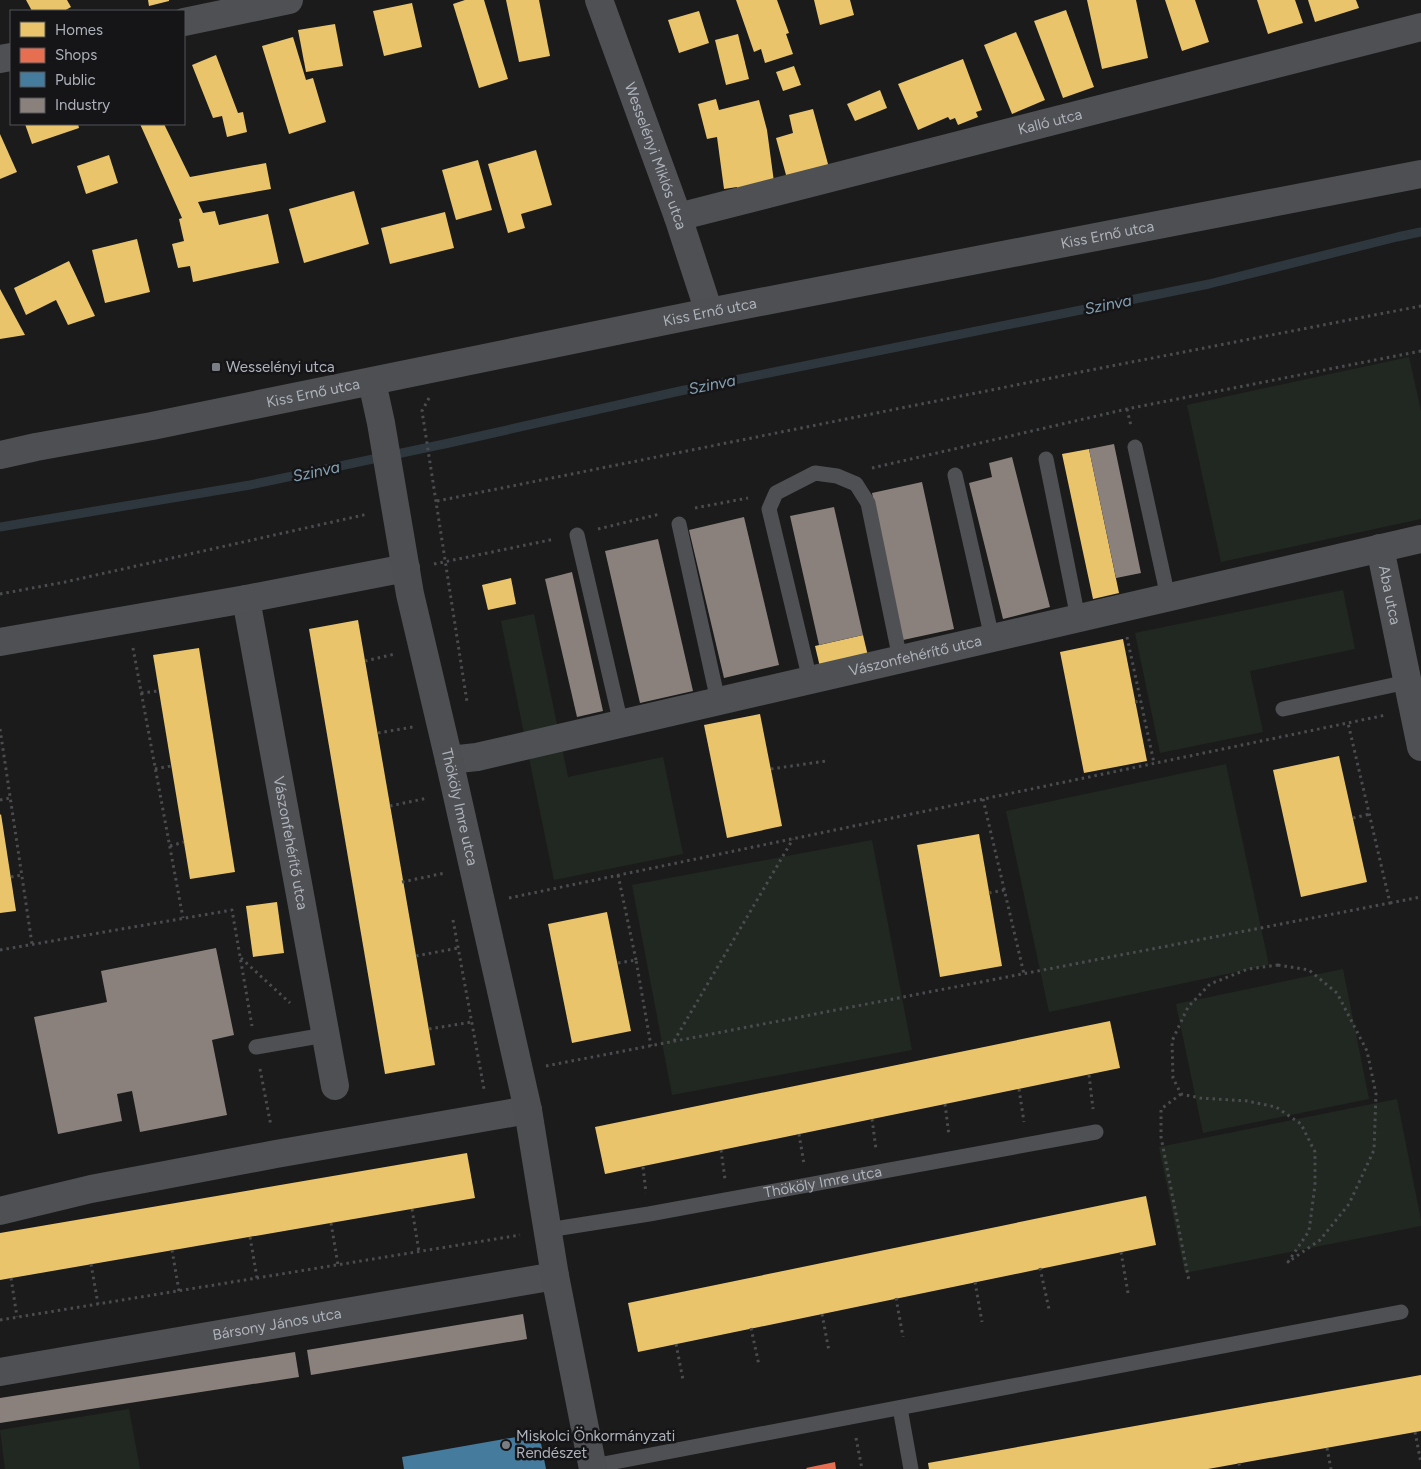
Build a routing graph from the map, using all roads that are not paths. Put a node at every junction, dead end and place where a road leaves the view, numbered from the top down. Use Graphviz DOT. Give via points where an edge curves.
graph roads {
  1 [pos="289,0"];
  2 [pos="599,0"];
  3 [pos="185,22"];
  4 [pos="1421,27"];
  5 [pos="1421,174"];
  6 [pos="678,217"];
  7 [pos="709,312"];
  8 [pos="372,382"];
  9 [pos="1135,447"];
  10 [pos="0,455"];
  11 [pos="1046,459"];
  12 [pos="955,476"];
  13 [pos="679,524"];
  14 [pos="577,534"];
  15 [pos="1421,539"];
  16 [pos="1380,548"];
  17 [pos="406,568"];
  18 [pos="1168,597"];
  19 [pos="246,599"];
  20 [pos="1078,618"];
  21 [pos="992,638"];
  22 [pos="0,642"];
  23 [pos="900,659"];
  24 [pos="810,680"];
  25 [pos="1414,681"];
  26 [pos="718,701"];
  27 [pos="1283,710"];
  28 [pos="621,724"];
  29 [pos="1421,747"];
  30 [pos="449,760"];
  31 [pos="325,1035"];
  32 [pos="256,1047"];
  33 [pos="334,1086"];
  34 [pos="528,1110"];
  35 [pos="1096,1132"];
  36 [pos="0,1211"];
  37 [pos="538,1232"];
  38 [pos="555,1276"];
  39 [pos="1401,1312"];
  40 [pos="0,1372"];
  41 [pos="900,1408"];
  42 [pos="593,1468"];
  43 [pos="911,1469"];
  1 -- 3 [label="street"];
  2 -- 6 [label="street, Wesselényi Miklós utca"];
  4 -- 6 [label="street, Kalló utca"];
  5 -- 7 [label="street, Kiss Ernő utca"];
  6 -- 7 [label="street, Wesselényi Miklós utca"];
  7 -- 8 [label="street, Kiss Ernő utca"];
  8 -- 10 [label="street, Kiss Ernő utca"];
  8 -- 17 [label="street, Thököly Imre utca" via="381,423 384,508"];
  9 -- 18 [label="lane"];
  11 -- 20 [label="lane"];
  12 -- 21 [label="lane"];
  13 -- 26 [label="lane"];
  14 -- 28 [label="lane"];
  15 -- 16 [label="street, Aba utca"];
  16 -- 18 [label="street, Vászonfehérítő utca"];
  16 -- 25 [label="street, Aba utca"];
  17 -- 19 [label="street"];
  17 -- 30 [label="street, Thököly Imre utca"];
  18 -- 20 [label="street, Vászonfehérítő utca"];
  19 -- 22 [label="street"];
  19 -- 31 [label="street, Vászonfehérítő utca"];
  20 -- 21 [label="street, Vászonfehérítő utca"];
  21 -- 23 [label="street, Vászonfehérítő utca"];
  23 -- 24 [label="street, Vászonfehérítő utca"];
  23 -- 24 [label="lane" via="868,503 856,484 816,473 776,494 769,509"];
  24 -- 26 [label="street, Vászonfehérítő utca"];
  25 -- 27 [label="lane"];
  25 -- 29 [label="street, Aba utca" via="1413,709"];
  26 -- 28 [label="street, Vászonfehérítő utca"];
  28 -- 30 [label="street, Vászonfehérítő utca" via="477,757"];
  30 -- 34 [label="street, Thököly Imre utca"];
  31 -- 32 [label="lane"];
  31 -- 33 [label="street, Vászonfehérítő utca"];
  34 -- 36 [label="street" via="91,1189"];
  34 -- 37 [label="street, Thököly Imre utca"];
  35 -- 37 [label="lane, Thököly Imre utca"];
  37 -- 38 [label="street, Thököly Imre utca"];
  38 -- 40 [label="street, Bársony János utca"];
  38 -- 42 [label="street, Thököly Imre utca"];
  39 -- 41 [label="lane"];
  41 -- 42 [label="lane"];
  41 -- 43 [label="lane"];
}
